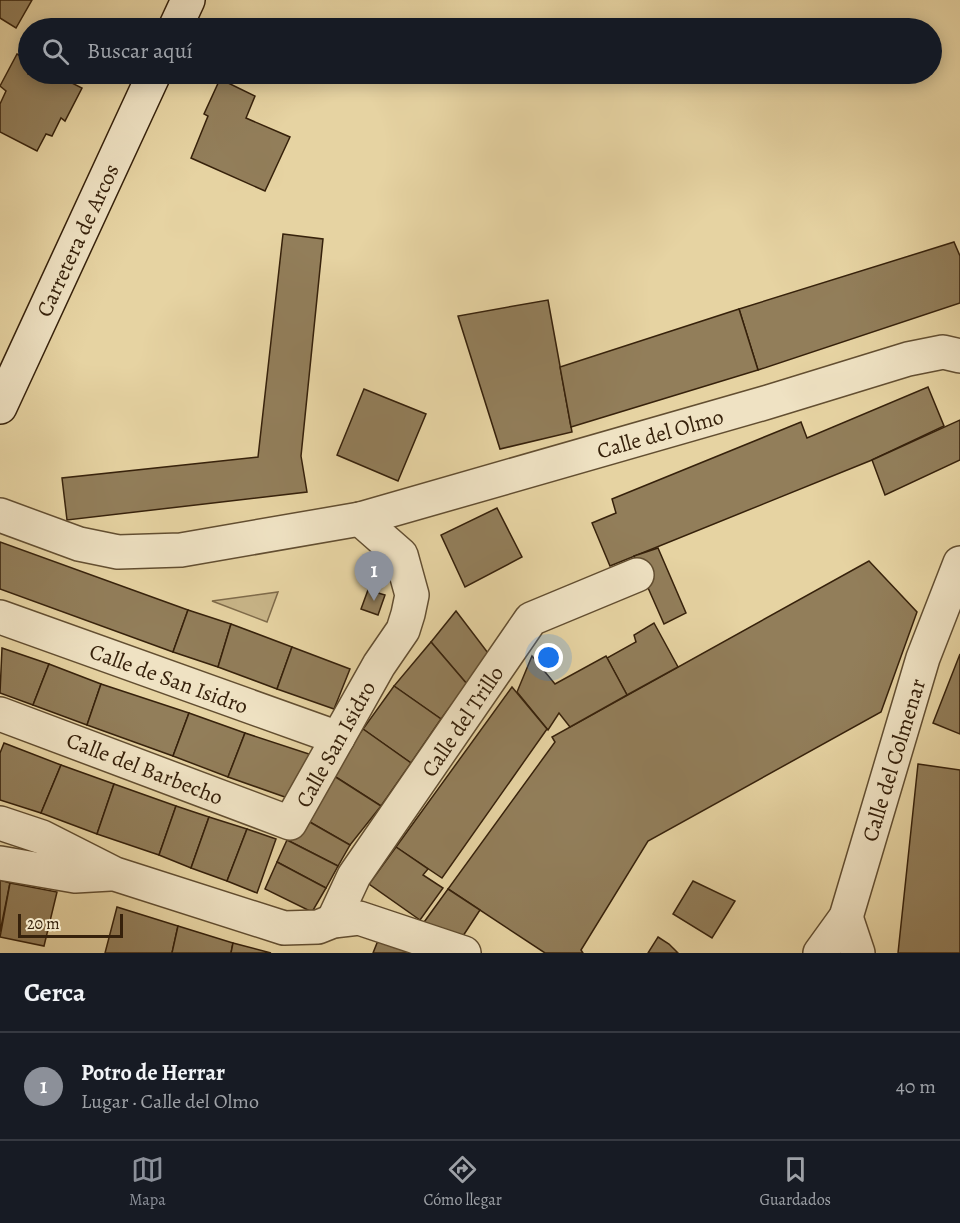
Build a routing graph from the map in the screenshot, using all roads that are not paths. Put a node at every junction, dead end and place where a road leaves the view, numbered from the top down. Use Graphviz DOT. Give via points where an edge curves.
graph roads {
  1 [pos="188,0"];
  2 [pos="180,18"];
  3 [pos="149,84"];
  4 [pos="960,356"];
  5 [pos="0,407"];
  6 [pos="0,515"];
  7 [pos="360,519"];
  8 [pos="960,563"];
  9 [pos="637,575"];
  10 [pos="0,617"];
  11 [pos="0,714"];
  12 [pos="338,738"];
  13 [pos="0,823"];
  14 [pos="290,823"];
  15 [pos="0,863"];
  16 [pos="115,874"];
  17 [pos="846,917"];
  18 [pos="333,921"];
  19 [pos="464,953"];
  20 [pos="820,953"];
  21 [pos="858,953"];
  1 -- 2 [label="street"];
  3 -- 5 [label="street, Carretera de Arcos"];
  4 -- 7 [label="street, Calle del Olmo" via="943,352 908,359"];
  6 -- 7 [label="street, Calle del Olmo" via="79,544 118,552 181,550"];
  7 -- 12 [label="street, Calle San Isidro" via="401,555 412,595 403,630"];
  8 -- 17 [label="street, Calle del Colmenar" via="923,658"];
  9 -- 18 [label="street, Calle del Trillo" via="531,619 521,629 493,676 354,876"];
  10 -- 12 [label="street, Calle de San Isidro"];
  11 -- 14 [label="street, Calle del Barbecho"];
  12 -- 14 [label="street, Calle San Isidro"];
  13 -- 16 [label="street" via="42,837"];
  15 -- 16 [label="street" via="75,876"];
  16 -- 18 [label="street" via="284,928 318,927"];
  17 -- 20 [label="street, Calle del Colmenar"];
  17 -- 21 [label="street"];
  18 -- 19 [label="street" via="359,918"];
}
